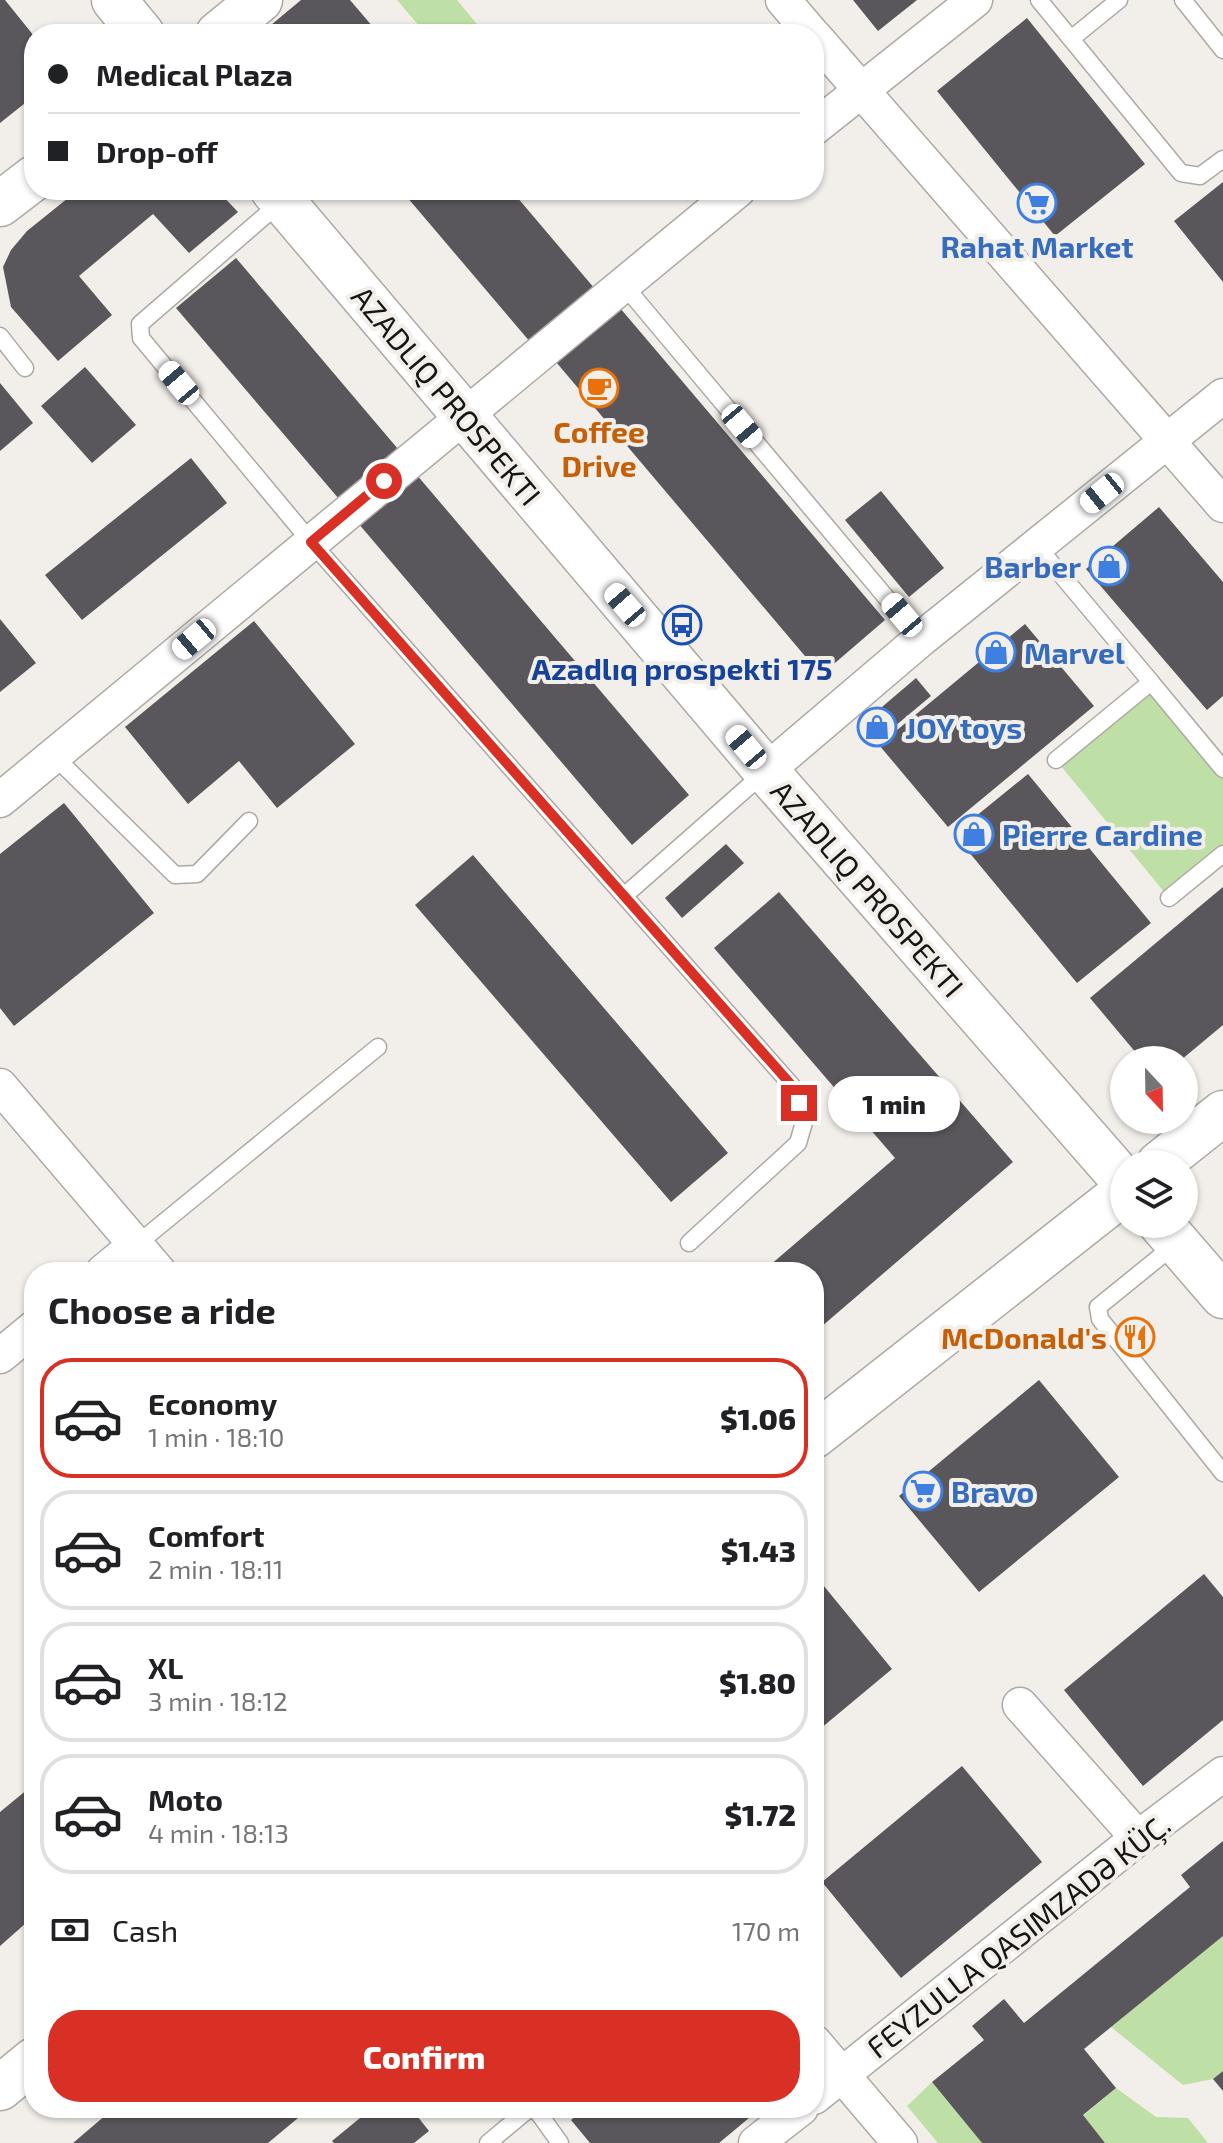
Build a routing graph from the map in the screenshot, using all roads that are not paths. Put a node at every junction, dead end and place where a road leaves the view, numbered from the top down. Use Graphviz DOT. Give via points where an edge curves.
graph roads {
  1 [pos="114,0"];
  2 [pos="260,0"];
  3 [pos="783,0"];
  4 [pos="975,0"];
  5 [pos="1039,0"];
  6 [pos="1119,0"];
  7 [pos="1183,0"];
  8 [pos="134,24"];
  9 [pos="230,24"];
  10 [pos="804,24"];
  11 [pos="1071,39"];
  12 [pos="824,48"];
  13 [pos="1223,50"];
  14 [pos="861,90"];
  15 [pos="824,120"];
  16 [pos="1223,159"];
  17 [pos="24,186"];
  18 [pos="273,200"];
  19 [pos="282,200"];
  20 [pos="726,200"];
  21 [pos="0,204"];
  22 [pos="623,284"];
  23 [pos="0,336"];
  24 [pos="25,368"];
  25 [pos="1223,396"];
  26 [pos="463,415"];
  27 [pos="1167,440"];
  28 [pos="1223,505"];
  29 [pos="311,542"];
  30 [pos="1037,546"];
  31 [pos="921,639"];
  32 [pos="1151,682"];
  33 [pos="54,756"];
  34 [pos="1056,760"];
  35 [pos="1223,769"];
  36 [pos="766,771"];
  37 [pos="0,800"];
  38 [pos="249,821"];
  39 [pos="1223,854"];
  40 [pos="624,896"];
  41 [pos="1169,898"];
  42 [pos="378,1047"];
  43 [pos="0,1086"];
  44 [pos="1223,1113"];
  45 [pos="1177,1150"];
  46 [pos="1110,1165"];
  47 [pos="1110,1203"];
  48 [pos="1164,1238"];
  49 [pos="1173,1238"];
  50 [pos="689,1243"];
  51 [pos="136,1245"];
  52 [pos="115,1262"];
  53 [pos="150,1262"];
  54 [pos="1223,1296"];
  55 [pos="24,1336"];
  56 [pos="0,1356"];
  57 [pos="824,1428"];
  58 [pos="1223,1473"];
  59 [pos="1020,1705"];
  60 [pos="1223,1774"];
  61 [pos="1138,1838"];
  62 [pos="824,2054"];
  63 [pos="24,2068"];
  64 [pos="842,2075"];
  65 [pos="0,2088"];
  66 [pos="824,2089"];
  67 [pos="520,2118"];
  68 [pos="541,2118"];
  69 [pos="788,2118"];
  70 [pos="488,2143"];
  71 [pos="560,2143"];
  72 [pos="756,2143"];
  73 [pos="900,2143"];
  1 -- 8 [label="main road"];
  2 -- 9 [label="main road"];
  3 -- 10 [label="street"];
  4 -- 14 [label="street"];
  5 -- 11 [label="lane"];
  6 -- 11 [label="lane"];
  7 -- 13 [label="lane"];
  11 -- 16 [label="lane" via="1181,173 1200,176"];
  12 -- 14 [label="street"];
  14 -- 15 [label="street"];
  14 -- 27 [label="street"];
  17 -- 21 [label="main road"];
  18 -- 29 [label="lane" via="140,324 141,338"];
  19 -- 26 [label="main road"];
  20 -- 22 [label="street"];
  22 -- 26 [label="street"];
  22 -- 31 [label="lane"];
  23 -- 24 [label="lane"];
  25 -- 27 [label="street"];
  26 -- 29 [label="street"];
  26 -- 36 [label="main road"];
  27 -- 28 [label="street"];
  27 -- 30 [label="street"];
  29 -- 33 [label="street"];
  29 -- 40 [label="lane"];
  30 -- 31 [label="street"];
  30 -- 32 [label="lane"];
  31 -- 36 [label="street"];
  32 -- 34 [label="lane"];
  32 -- 35 [label="lane"];
  33 -- 37 [label="street"];
  33 -- 38 [label="lane" via="175,875 197,874"];
  36 -- 40 [label="lane"];
  36 -- 46 [label="main road"];
  39 -- 41 [label="lane"];
  40 -- 50 [label="lane" via="794,1088 805,1119 798,1143"];
  42 -- 51 [label="lane"];
  43 -- 51 [label="street"];
  44 -- 45 [label="main road"];
  47 -- 57 [label="main road"];
  48 -- 58 [label="lane" via="1098,1307 1100,1319"];
  49 -- 54 [label="main road"];
  51 -- 52 [label="street"];
  51 -- 53 [label="street"];
  55 -- 56 [label="street"];
  59 -- 61 [label="street"];
  60 -- 61 [label="street"];
  61 -- 64 [label="street"];
  62 -- 64 [label="street"];
  63 -- 65 [label="main road"];
  64 -- 66 [label="street"];
  64 -- 73 [label="street"];
  67 -- 70 [label="lane"];
  68 -- 71 [label="lane"];
  69 -- 72 [label="street"];
}
